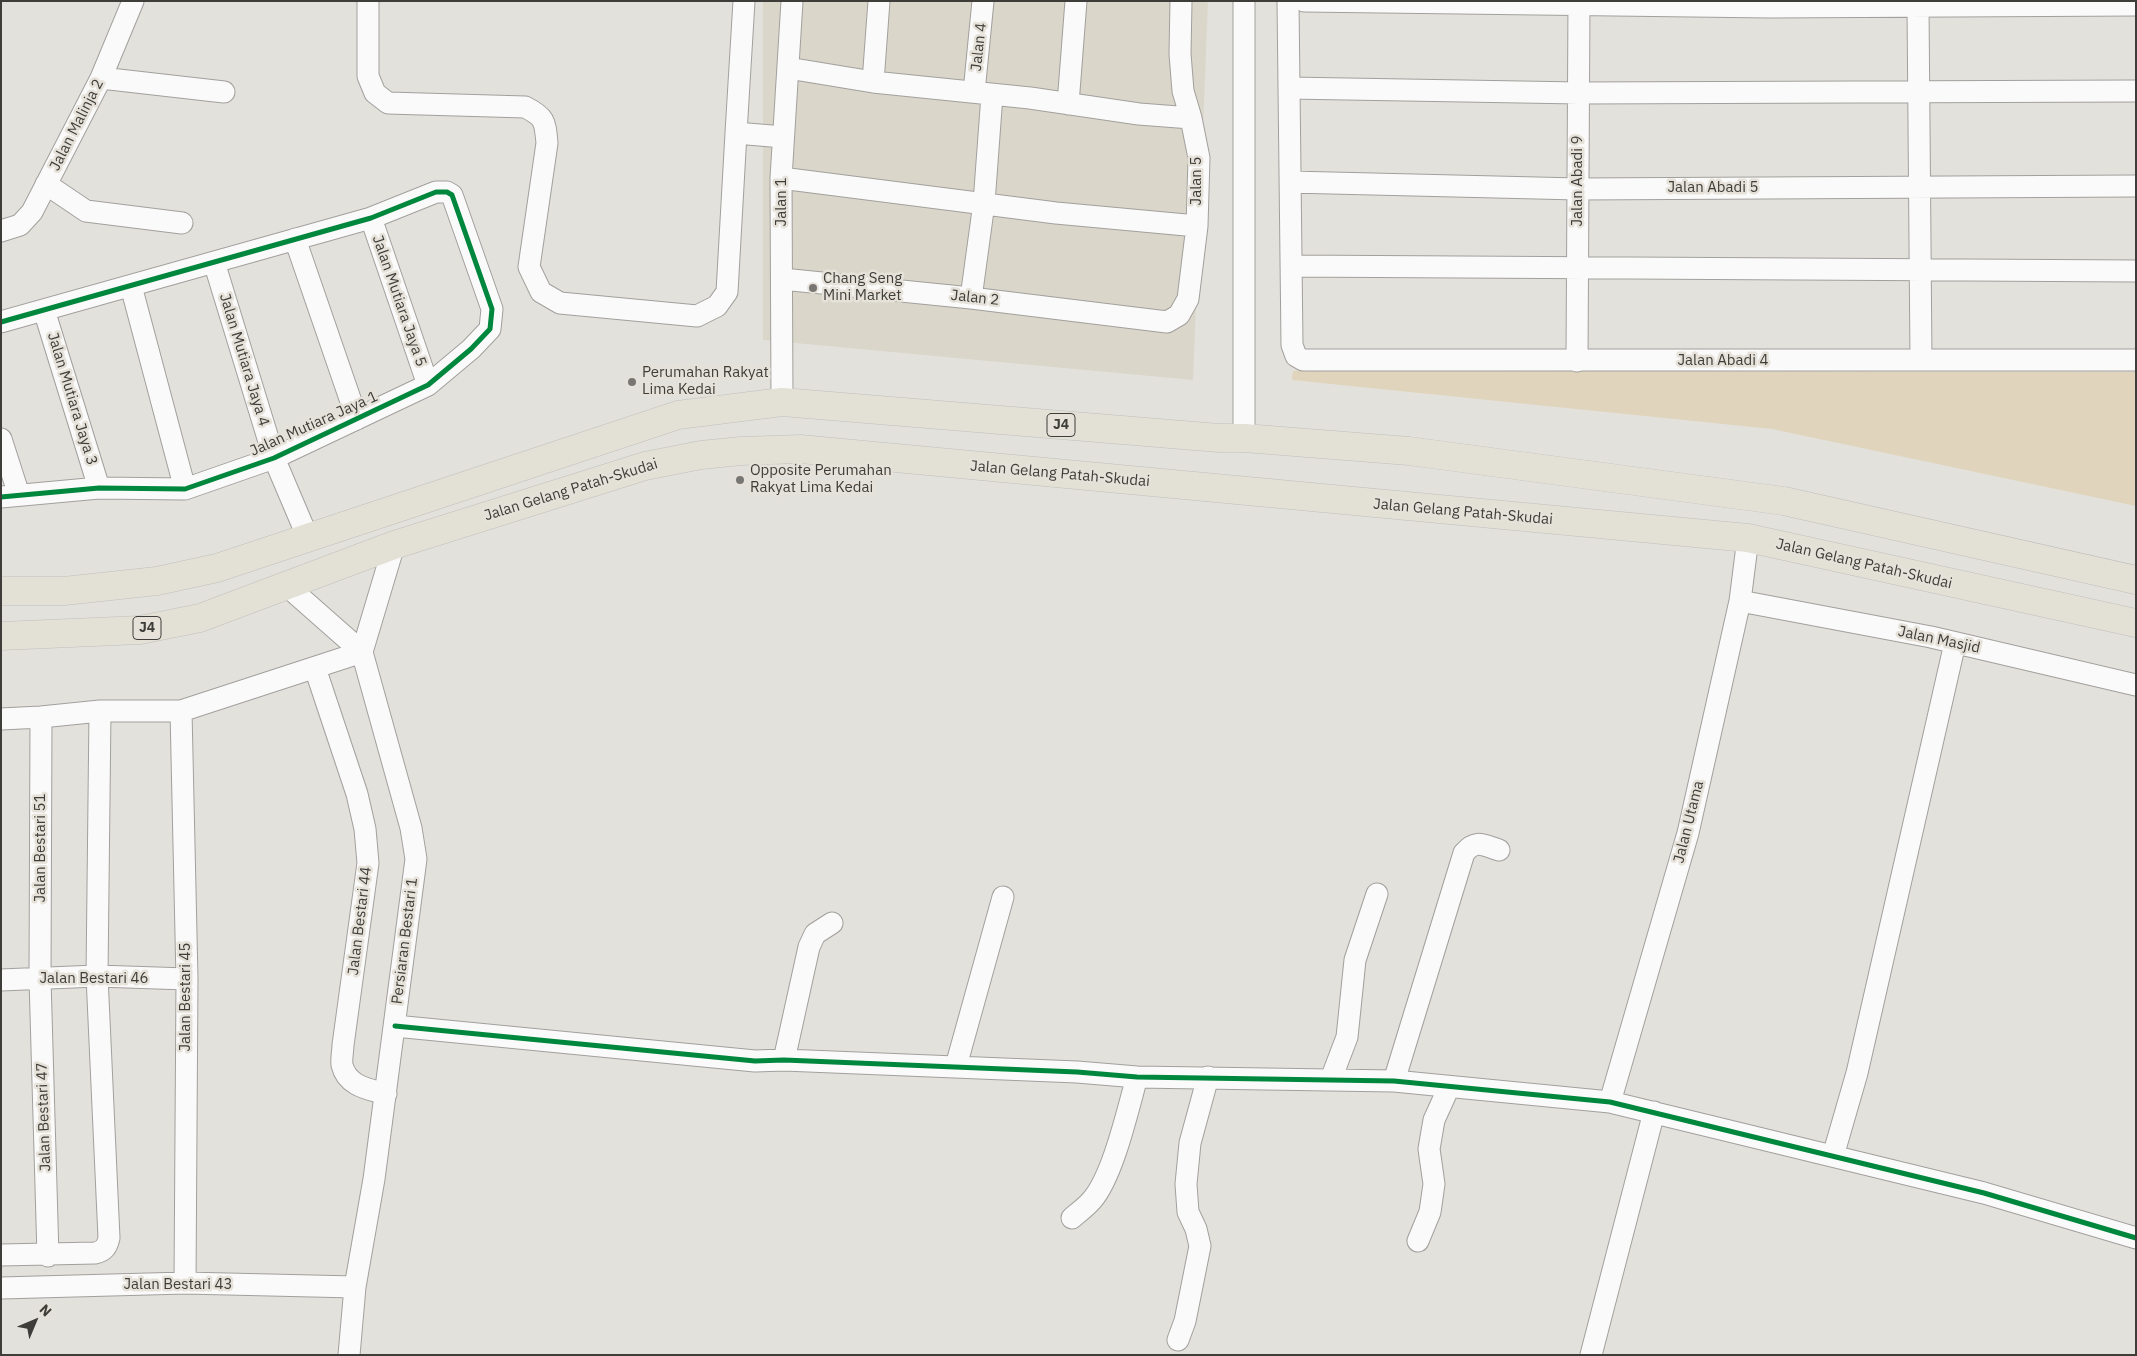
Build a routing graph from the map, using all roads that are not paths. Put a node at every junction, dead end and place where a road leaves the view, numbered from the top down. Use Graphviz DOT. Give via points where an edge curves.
graph roads {
  1 [pos="133,1"];
  2 [pos="368,1"];
  3 [pos="744,1"];
  4 [pos="792,1"];
  5 [pos="879,1"];
  6 [pos="983,1"];
  7 [pos="1076,1"];
  8 [pos="1181,1"];
  9 [pos="1244,1"];
  10 [pos="1288,1"];
  11 [pos="1304,1"];
  12 [pos="1579,3"];
  13 [pos="2049,3"];
  14 [pos="1770,4"];
  15 [pos="2136,5"];
  16 [pos="1918,6"];
  17 [pos="788,68"];
  18 [pos="101,78"];
  19 [pos="873,82"];
  20 [pos="1289,88"];
  21 [pos="2136,91"];
  22 [pos="224,92"];
  23 [pos="1918,92"];
  24 [pos="983,93"];
  25 [pos="1579,93"];
  26 [pos="1068,104"];
  27 [pos="1191,118"];
  28 [pos="736,133"];
  29 [pos="783,137"];
  30 [pos="781,178"];
  31 [pos="1290,182"];
  32 [pos="46,184"];
  33 [pos="2136,186"];
  34 [pos="1920,187"];
  35 [pos="1578,188"];
  36 [pos="984,203"];
  37 [pos="370,218"];
  38 [pos="182,223"];
  39 [pos="1197,226"];
  40 [pos="1,231"];
  41 [pos="295,239"];
  42 [pos="214,262"];
  43 [pos="1291,266"];
  44 [pos="1578,268"];
  45 [pos="1920,270"];
  46 [pos="2136,270"];
  47 [pos="782,279"];
  48 [pos="131,286"];
  49 [pos="971,298"];
  50 [pos="44,310"];
  51 [pos="1,322"];
  52 [pos="1167,322"];
  53 [pos="1577,360"];
  54 [pos="1921,360"];
  55 [pos="2136,360"];
  56 [pos="428,384"];
  57 [pos="782,402"];
  58 [pos="357,419"];
  59 [pos="1244,438"];
  60 [pos="1,439"];
  61 [pos="274,458"];
  62 [pos="98,488"];
  63 [pos="186,488"];
  64 [pos="10,496"];
  65 [pos="308,538"];
  66 [pos="1748,538"];
  67 [pos="394,546"];
  68 [pos="2136,580"];
  69 [pos="286,585"];
  70 [pos="1,590"];
  71 [pos="1740,601"];
  72 [pos="2136,624"];
  73 [pos="1,636"];
  74 [pos="1955,643"];
  75 [pos="362,652"];
  76 [pos="316,668"];
  77 [pos="2136,685"];
  78 [pos="100,711"];
  79 [pos="181,711"];
  80 [pos="41,717"];
  81 [pos="1,719"];
  82 [pos="1499,850"];
  83 [pos="1377,894"];
  84 [pos="1003,897"];
  85 [pos="832,923"];
  86 [pos="97,976"];
  87 [pos="40,979"];
  88 [pos="186,979"];
  89 [pos="1,980"];
  90 [pos="395,1026"];
  91 [pos="784,1060"];
  92 [pos="956,1066"];
  93 [pos="1137,1077"];
  94 [pos="1208,1077"];
  95 [pos="1331,1079"];
  96 [pos="1394,1081"];
  97 [pos="1449,1087"];
  98 [pos="386,1094"];
  99 [pos="1610,1102"];
  100 [pos="1654,1112"];
  101 [pos="1833,1156"];
  102 [pos="1072,1218"];
  103 [pos="2136,1238"];
  104 [pos="1418,1242"];
  105 [pos="1,1255"];
  106 [pos="48,1256"];
  107 [pos="185,1283"];
  108 [pos="355,1287"];
  109 [pos="1,1288"];
  110 [pos="1178,1340"];
  111 [pos="350,1355"];
  112 [pos="1590,1355"];
  1 -- 18 [label="street, Jalan Malinja 2"];
  2 -- 28 [label="street" via="368,76 375,93 388,103 525,107 545,122 547,142 528,267 541,292 560,303 697,316 717,306 727,292"];
  3 -- 28 [label="street"];
  4 -- 17 [label="street, Jalan 1"];
  5 -- 19 [label="street"];
  6 -- 24 [label="street, Jalan 4"];
  7 -- 26 [label="street"];
  8 -- 27 [label="street, Jalan 5" via="1183,90"];
  9 -- 59 [label="street"];
  10 -- 20 [label="street"];
  11 -- 12 [label="street"];
  12 -- 14 [label="street"];
  12 -- 25 [label="street, Jalan Abadi 9"];
  13 -- 15 [label="street"];
  13 -- 16 [label="street"];
  14 -- 16 [label="street"];
  16 -- 23 [label="street"];
  17 -- 19 [label="street"];
  17 -- 29 [label="street, Jalan 1"];
  18 -- 22 [label="street"];
  18 -- 32 [label="street, Jalan Malinja 2"];
  19 -- 24 [label="street"];
  20 -- 25 [label="street"];
  20 -- 31 [label="street"];
  21 -- 23 [label="street"];
  23 -- 25 [label="street"];
  23 -- 34 [label="street"];
  24 -- 26 [label="street"];
  24 -- 36 [label="street, Jalan 4"];
  25 -- 35 [label="street, Jalan Abadi 9"];
  26 -- 27 [label="street"];
  27 -- 39 [label="street, Jalan 5" via="1199,158"];
  28 -- 29 [label="street"];
  29 -- 30 [label="street, Jalan 1"];
  30 -- 36 [label="street"];
  30 -- 47 [label="street, Jalan 1"];
  31 -- 35 [label="street, Jalan Abadi 5"];
  31 -- 43 [label="street"];
  32 -- 38 [label="street" via="86,211"];
  32 -- 40 [label="street, Jalan Malinja 2" via="32,212 20,225"];
  33 -- 34 [label="street, Jalan Abadi 5"];
  34 -- 35 [label="street, Jalan Abadi 5"];
  34 -- 45 [label="street"];
  35 -- 44 [label="street, Jalan Abadi 9"];
  36 -- 39 [label="street"];
  36 -- 49 [label="street, Jalan 4"];
  37 -- 41 [label="street"];
  37 -- 56 [label="street, Jalan Mutiara Jaya 5"];
  37 -- 56 [label="street, Jalan Mutiara Jaya 1" via="436,192 452,195 492,309 490,329"];
  39 -- 52 [label="street, Jalan 5" via="1188,299 1179,315"];
  41 -- 42 [label="street"];
  41 -- 58 [label="street"];
  42 -- 48 [label="street"];
  42 -- 61 [label="street, Jalan Mutiara Jaya 4"];
  43 -- 44 [label="street"];
  43 -- 53 [label="street, Jalan Abadi 4" via="1292,345 1296,356 1302,360"];
  44 -- 45 [label="street"];
  44 -- 53 [label="street, Jalan Abadi 9"];
  45 -- 46 [label="street"];
  45 -- 54 [label="street"];
  47 -- 49 [label="street, Jalan 2"];
  47 -- 57 [label="street, Jalan 1"];
  48 -- 50 [label="street"];
  48 -- 63 [label="street"];
  49 -- 52 [label="street, Jalan 2"];
  50 -- 51 [label="street"];
  50 -- 62 [label="street, Jalan Mutiara Jaya 3"];
  53 -- 54 [label="street, Jalan Abadi 4"];
  54 -- 55 [label="street, Jalan Abadi 4"];
  56 -- 58 [label="street, Jalan Mutiara Jaya 1"];
  57 -- 59 [label="main road, J4"];
  57 -- 65 [label="main road, J4" via="678,415"];
  58 -- 61 [label="street, Jalan Mutiara Jaya 1"];
  59 -- 68 [label="main road, J4" via="1409,451 1784,501"];
  60 -- 64 [label="street"];
  61 -- 63 [label="street, Jalan Mutiara Jaya 1"];
  61 -- 65 [label="street, Jalan Mutiara Jaya 4"];
  62 -- 63 [label="street, Jalan Mutiara Jaya 1"];
  62 -- 64 [label="street, Jalan Mutiara Jaya 1"];
  65 -- 70 [label="main road, J4" via="217,568 157,581 64,591"];
  66 -- 67 [label="main road, Jalan Gelang Patah-Skudai / J4" via="800,449 701,455 645,466"];
  66 -- 71 [label="street, Jalan Utama"];
  66 -- 72 [label="main road, Jalan Gelang Patah-Skudai / J4"];
  67 -- 69 [label="main road, Jalan Gelang Patah-Skudai / J4"];
  67 -- 75 [label="street"];
  69 -- 73 [label="main road, Jalan Gelang Patah-Skudai / J4" via="200,618 140,630"];
  69 -- 75 [label="street"];
  71 -- 74 [label="street, Jalan Masjid"];
  71 -- 99 [label="street, Jalan Utama" via="1688,833"];
  74 -- 77 [label="street, Jalan Masjid"];
  74 -- 101 [label="street" via="1857,1073"];
  75 -- 76 [label="street"];
  75 -- 90 [label="street, Persiaran Bestari 1" via="411,828 416,859"];
  76 -- 79 [label="street"];
  76 -- 98 [label="street, Jalan Bestari 44" via="357,794 365,828 368,863 342,1064 358,1086"];
  78 -- 79 [label="street"];
  78 -- 80 [label="street"];
  78 -- 86 [label="street"];
  79 -- 88 [label="street, Jalan Bestari 45"];
  80 -- 81 [label="street"];
  80 -- 87 [label="street, Jalan Bestari 51"];
  82 -- 96 [label="street" via="1477,844 1469,846 1464,853"];
  83 -- 95 [label="street" via="1354,960 1346,1037"];
  84 -- 92 [label="street"];
  85 -- 91 [label="street" via="815,934 810,947"];
  86 -- 87 [label="street, Jalan Bestari 46"];
  86 -- 88 [label="street, Jalan Bestari 46"];
  86 -- 106 [label="street" via="108,1246 96,1253"];
  87 -- 89 [label="street, Jalan Bestari 46"];
  87 -- 106 [label="street, Jalan Bestari 47"];
  88 -- 107 [label="street, Jalan Bestari 45"];
  90 -- 91 [label="street" via="755,1061"];
  90 -- 98 [label="street, Persiaran Bestari 1"];
  91 -- 92 [label="street"];
  92 -- 93 [label="street"];
  93 -- 94 [label="street"];
  93 -- 102 [label="street" via="1103,1182 1093,1200"];
  94 -- 95 [label="street"];
  94 -- 110 [label="street" via="1190,1143 1186,1184 1188,1212 1200,1246"];
  95 -- 96 [label="street"];
  96 -- 97 [label="street"];
  97 -- 99 [label="street"];
  97 -- 104 [label="street" via="1434,1120 1430,1149 1433,1193 1430,1212"];
  98 -- 108 [label="street, Persiaran Bestari 1"];
  99 -- 100 [label="street"];
  100 -- 101 [label="street"];
  100 -- 112 [label="street"];
  101 -- 103 [label="street" via="1984,1193"];
  105 -- 106 [label="street"];
  107 -- 108 [label="street, Jalan Bestari 43"];
  107 -- 109 [label="street, Jalan Bestari 43"];
  108 -- 111 [label="street, Persiaran Bestari 1"];
}
